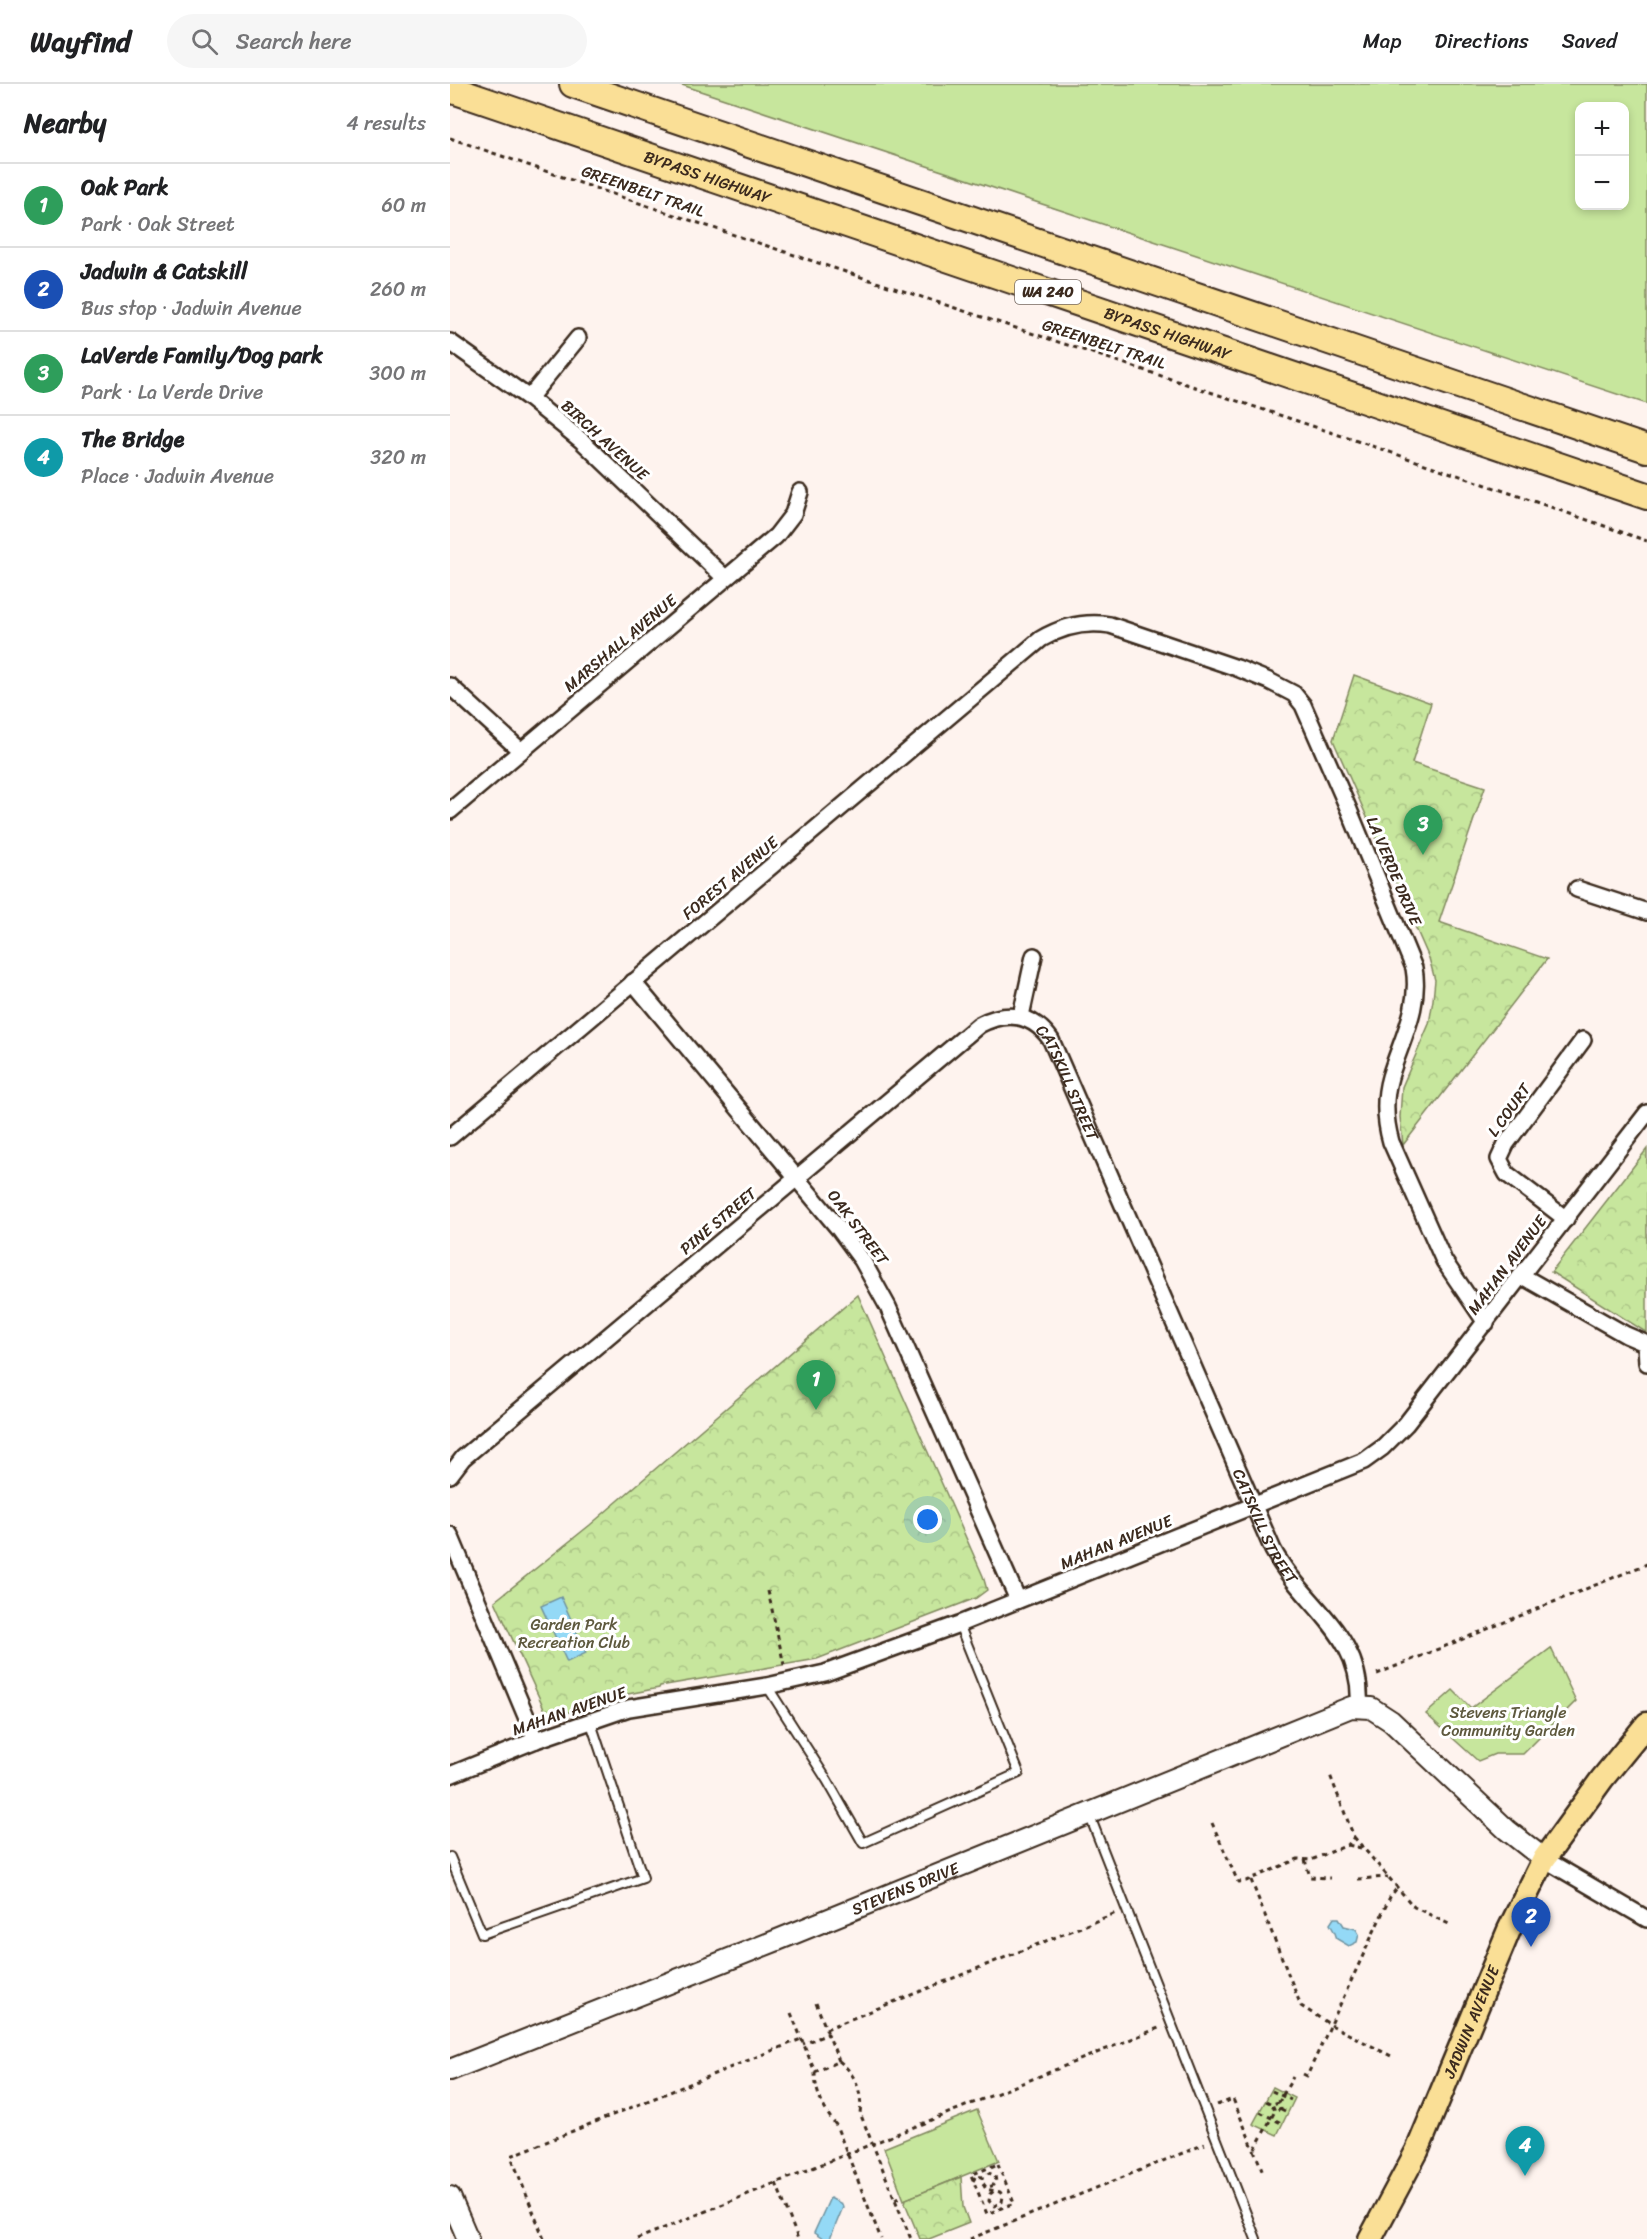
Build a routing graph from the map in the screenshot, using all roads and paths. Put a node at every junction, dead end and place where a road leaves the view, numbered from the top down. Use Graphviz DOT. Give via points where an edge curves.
graph roads {
  1 [pos="573,84"];
  2 [pos="450,89"];
  3 [pos="450,138"];
  4 [pos="578,338"];
  5 [pos="450,342"];
  6 [pos="529,398"];
  7 [pos="1647,449"];
  8 [pos="800,492"];
  9 [pos="1647,496"];
  10 [pos="1647,541"];
  11 [pos="725,579"];
  12 [pos="1033,646"];
  13 [pos="450,686"];
  14 [pos="520,750"];
  15 [pos="450,811"];
  16 [pos="1577,889"];
  17 [pos="1647,912"];
  18 [pos="1034,956"];
  19 [pos="633,982"];
  20 [pos="1021,1017"];
  21 [pos="1583,1040"];
  22 [pos="1647,1113"];
  23 [pos="450,1137"];
  24 [pos="797,1178"];
  25 [pos="1566,1219"];
  26 [pos="1522,1276"];
  27 [pos="1486,1323"];
  28 [pos="1647,1344"];
  29 [pos="1647,1363"];
  30 [pos="450,1474"];
  31 [pos="1254,1506"];
  32 [pos="450,1535"];
  33 [pos="1647,1564"];
  34 [pos="768,1591"];
  35 [pos="1018,1600"];
  36 [pos="959,1624"];
  37 [pos="784,1666"];
  38 [pos="1377,1674"];
  39 [pos="767,1686"];
  40 [pos="1359,1706"];
  41 [pos="590,1720"];
  42 [pos="1647,1724"];
  43 [pos="536,1740"];
  44 [pos="450,1775"];
  45 [pos="1330,1775"];
  46 [pos="1088,1812"];
  47 [pos="1212,1823"];
  48 [pos="1354,1837"];
  49 [pos="1348,1845"];
  50 [pos="1363,1849"];
  51 [pos="450,1857"];
  52 [pos="1544,1859"];
  53 [pos="1305,1860"];
  54 [pos="1388,1877"];
  55 [pos="1330,1878"];
  56 [pos="1251,1879"];
  57 [pos="1358,1879"];
  58 [pos="1397,1888"];
  59 [pos="1647,1919"];
  60 [pos="1120,1923"];
  61 [pos="1451,1926"];
  62 [pos="816,2003"];
  63 [pos="791,2013"];
  64 [pos="1158,2017"];
  65 [pos="1331,2025"];
  66 [pos="826,2029"];
  67 [pos="828,2034"];
  68 [pos="801,2039"];
  69 [pos="803,2044"];
  70 [pos="1391,2056"];
  71 [pos="839,2061"];
  72 [pos="450,2070"];
  73 [pos="814,2072"];
  74 [pos="1303,2074"];
  75 [pos="1293,2077"];
  76 [pos="1272,2091"];
  77 [pos="1282,2096"];
  78 [pos="1292,2100"];
  79 [pos="1266,2101"];
  80 [pos="1279,2103"];
  81 [pos="1272,2104"];
  82 [pos="1281,2109"];
  83 [pos="1204,2110"];
  84 [pos="1275,2111"];
  85 [pos="1260,2112"];
  86 [pos="1287,2112"];
  87 [pos="1271,2118"];
  88 [pos="1281,2122"];
  89 [pos="1208,2143"];
  90 [pos="873,2145"];
  91 [pos="1254,2150"];
  92 [pos="848,2155"];
  93 [pos="1263,2172"];
  94 [pos="982,2177"];
  95 [pos="973,2181"];
  96 [pos="776,2184"];
  97 [pos="983,2184"];
  98 [pos="994,2191"];
  99 [pos="903,2196"];
  100 [pos="450,2197"];
  101 [pos="895,2199"];
  102 [pos="1002,2202"];
  103 [pos="1000,2209"];
  104 [pos="468,2239"];
  105 [pos="544,2239"];
  106 [pos="637,2239"];
  107 [pos="798,2239"];
  108 [pos="881,2239"];
  109 [pos="911,2239"];
  110 [pos="970,2239"];
  111 [pos="1256,2239"];
  112 [pos="1370,2239"];
  1 -- 7 [label="highway, WA 240"];
  2 -- 9 [label="highway, BYPASS HIGHWAY / WA 240"];
  3 -- 10 [label="path, GREENBELT TRAIL"];
  4 -- 6 [label="street"];
  5 -- 6 [label="street, BIRCH AVENUE"];
  6 -- 11 [label="street, BIRCH AVENUE" via="582,441"];
  8 -- 11 [label="street, MARSHALL AVENUE" via="793,514 776,536"];
  11 -- 14 [label="street, MARSHALL AVENUE"];
  12 -- 19 [label="street, FOREST AVENUE"];
  12 -- 27 [label="street, LA VERDE DRIVE" via="1068,627 1087,623 1110,625 1269,681 1294,694 1303,705 1414,968 1414,1006 1386,1101 1391,1142 1444,1261"];
  13 -- 14 [label="street"];
  14 -- 15 [label="street, MARSHALL AVENUE"];
  16 -- 17 [label="street"];
  18 -- 20 [label="street"];
  19 -- 23 [label="street, FOREST AVENUE"];
  19 -- 24 [label="street, OAK STREET"];
  20 -- 24 [label="street, PINE STREET" via="992,1018 980,1025"];
  20 -- 31 [label="street, CATSKILL STREET" via="1039,1026 1051,1040"];
  21 -- 25 [label="street, L COURT" via="1499,1159 1507,1174"];
  22 -- 25 [label="street, MAHAN AVENUE"];
  24 -- 30 [label="street, PINE STREET" via="463,1458"];
  24 -- 35 [label="street, OAK STREET" via="877,1284"];
  25 -- 26 [label="street, MAHAN AVENUE"];
  26 -- 27 [label="street, MAHAN AVENUE"];
  26 -- 28 [label="street"];
  27 -- 31 [label="street, MAHAN AVENUE" via="1406,1424 1382,1448 1356,1465"];
  28 -- 29 [label="street"];
  31 -- 35 [label="street, MAHAN AVENUE"];
  31 -- 40 [label="street, CATSKILL STREET" via="1280,1564 1342,1638 1357,1674"];
  32 -- 43 [label="street"];
  33 -- 38 [label="path"];
  34 -- 37 [label="path"];
  35 -- 36 [label="street, MAHAN AVENUE"];
  36 -- 39 [label="street, MAHAN AVENUE" via="825,1673"];
  36 -- 39 [label="lane" via="1019,1773 863,1843"];
  39 -- 41 [label="street, MAHAN AVENUE" via="629,1707"];
  40 -- 46 [label="street, STEVENS DRIVE"];
  40 -- 52 [label="street" via="1371,1708 1391,1721 1507,1830"];
  41 -- 43 [label="street, MAHAN AVENUE"];
  41 -- 51 [label="lane" via="644,1878 482,1934"];
  42 -- 52 [label="main road, JADWIN AVENUE"];
  43 -- 44 [label="street, MAHAN AVENUE"];
  45 -- 48 [label="path"];
  46 -- 72 [label="street, STEVENS DRIVE"];
  46 -- 83 [label="lane"];
  47 -- 56 [label="path" via="1238,1882"];
  48 -- 49 [label="path"];
  48 -- 50 [label="path"];
  49 -- 50 [label="path"];
  49 -- 53 [label="path"];
  50 -- 54 [label="path"];
  52 -- 59 [label="street"];
  52 -- 112 [label="main road, JADWIN AVENUE" via="1509,1930 1417,2151"];
  53 -- 55 [label="path" via="1310,1877"];
  53 -- 56 [label="path" via="1298,1859"];
  54 -- 57 [label="path"];
  54 -- 58 [label="path"];
  56 -- 65 [label="path" via="1301,2006"];
  58 -- 61 [label="path" via="1414,1906"];
  58 -- 65 [label="path"];
  60 -- 66 [label="path" via="1116,1913"];
  62 -- 66 [label="path"];
  63 -- 68 [label="path"];
  64 -- 90 [label="path" via="1162,2027"];
  65 -- 70 [label="path"];
  65 -- 74 [label="path" via="1307,2076"];
  66 -- 67 [label="path"];
  67 -- 69 [label="path"];
  67 -- 71 [label="path"];
  68 -- 69 [label="path"];
  68 -- 105 [label="path" via="511,2156"];
  69 -- 73 [label="path"];
  71 -- 73 [label="path"];
  71 -- 90 [label="path" via="849,2069 862,2099 860,2113"];
  73 -- 92 [label="path" via="822,2103"];
  75 -- 77 [label="path"];
  76 -- 77 [label="path"];
  77 -- 78 [label="path"];
  77 -- 80 [label="path"];
  79 -- 81 [label="path"];
  80 -- 81 [label="path"];
  80 -- 82 [label="path"];
  81 -- 84 [label="path"];
  82 -- 84 [label="path"];
  82 -- 86 [label="path"];
  83 -- 91 [label="path" via="1233,2099"];
  83 -- 111 [label="lane"];
  84 -- 87 [label="path"];
  85 -- 87 [label="path"];
  87 -- 88 [label="path"];
  87 -- 91 [label="path"];
  89 -- 110 [label="path"];
  90 -- 92 [label="path"];
  90 -- 101 [label="path"];
  91 -- 93 [label="path"];
  92 -- 96 [label="path"];
  92 -- 108 [label="path"];
  94 -- 95 [label="path" via="976,2176"];
  94 -- 97 [label="path"];
  94 -- 97 [label="path" via="991,2173 996,2179 991,2187"];
  95 -- 103 [label="path" via="987,2214"];
  95 -- 103 [label="path" via="971,2175 998,2164 1014,2203"];
  96 -- 106 [label="path"];
  96 -- 107 [label="path"];
  97 -- 98 [label="path"];
  98 -- 102 [label="path" via="1001,2193"];
  98 -- 102 [label="path" via="990,2202 996,2206"];
  99 -- 101 [label="path"];
  100 -- 104 [label="street"];
  101 -- 109 [label="path"];
  102 -- 103 [label="path"];
}
